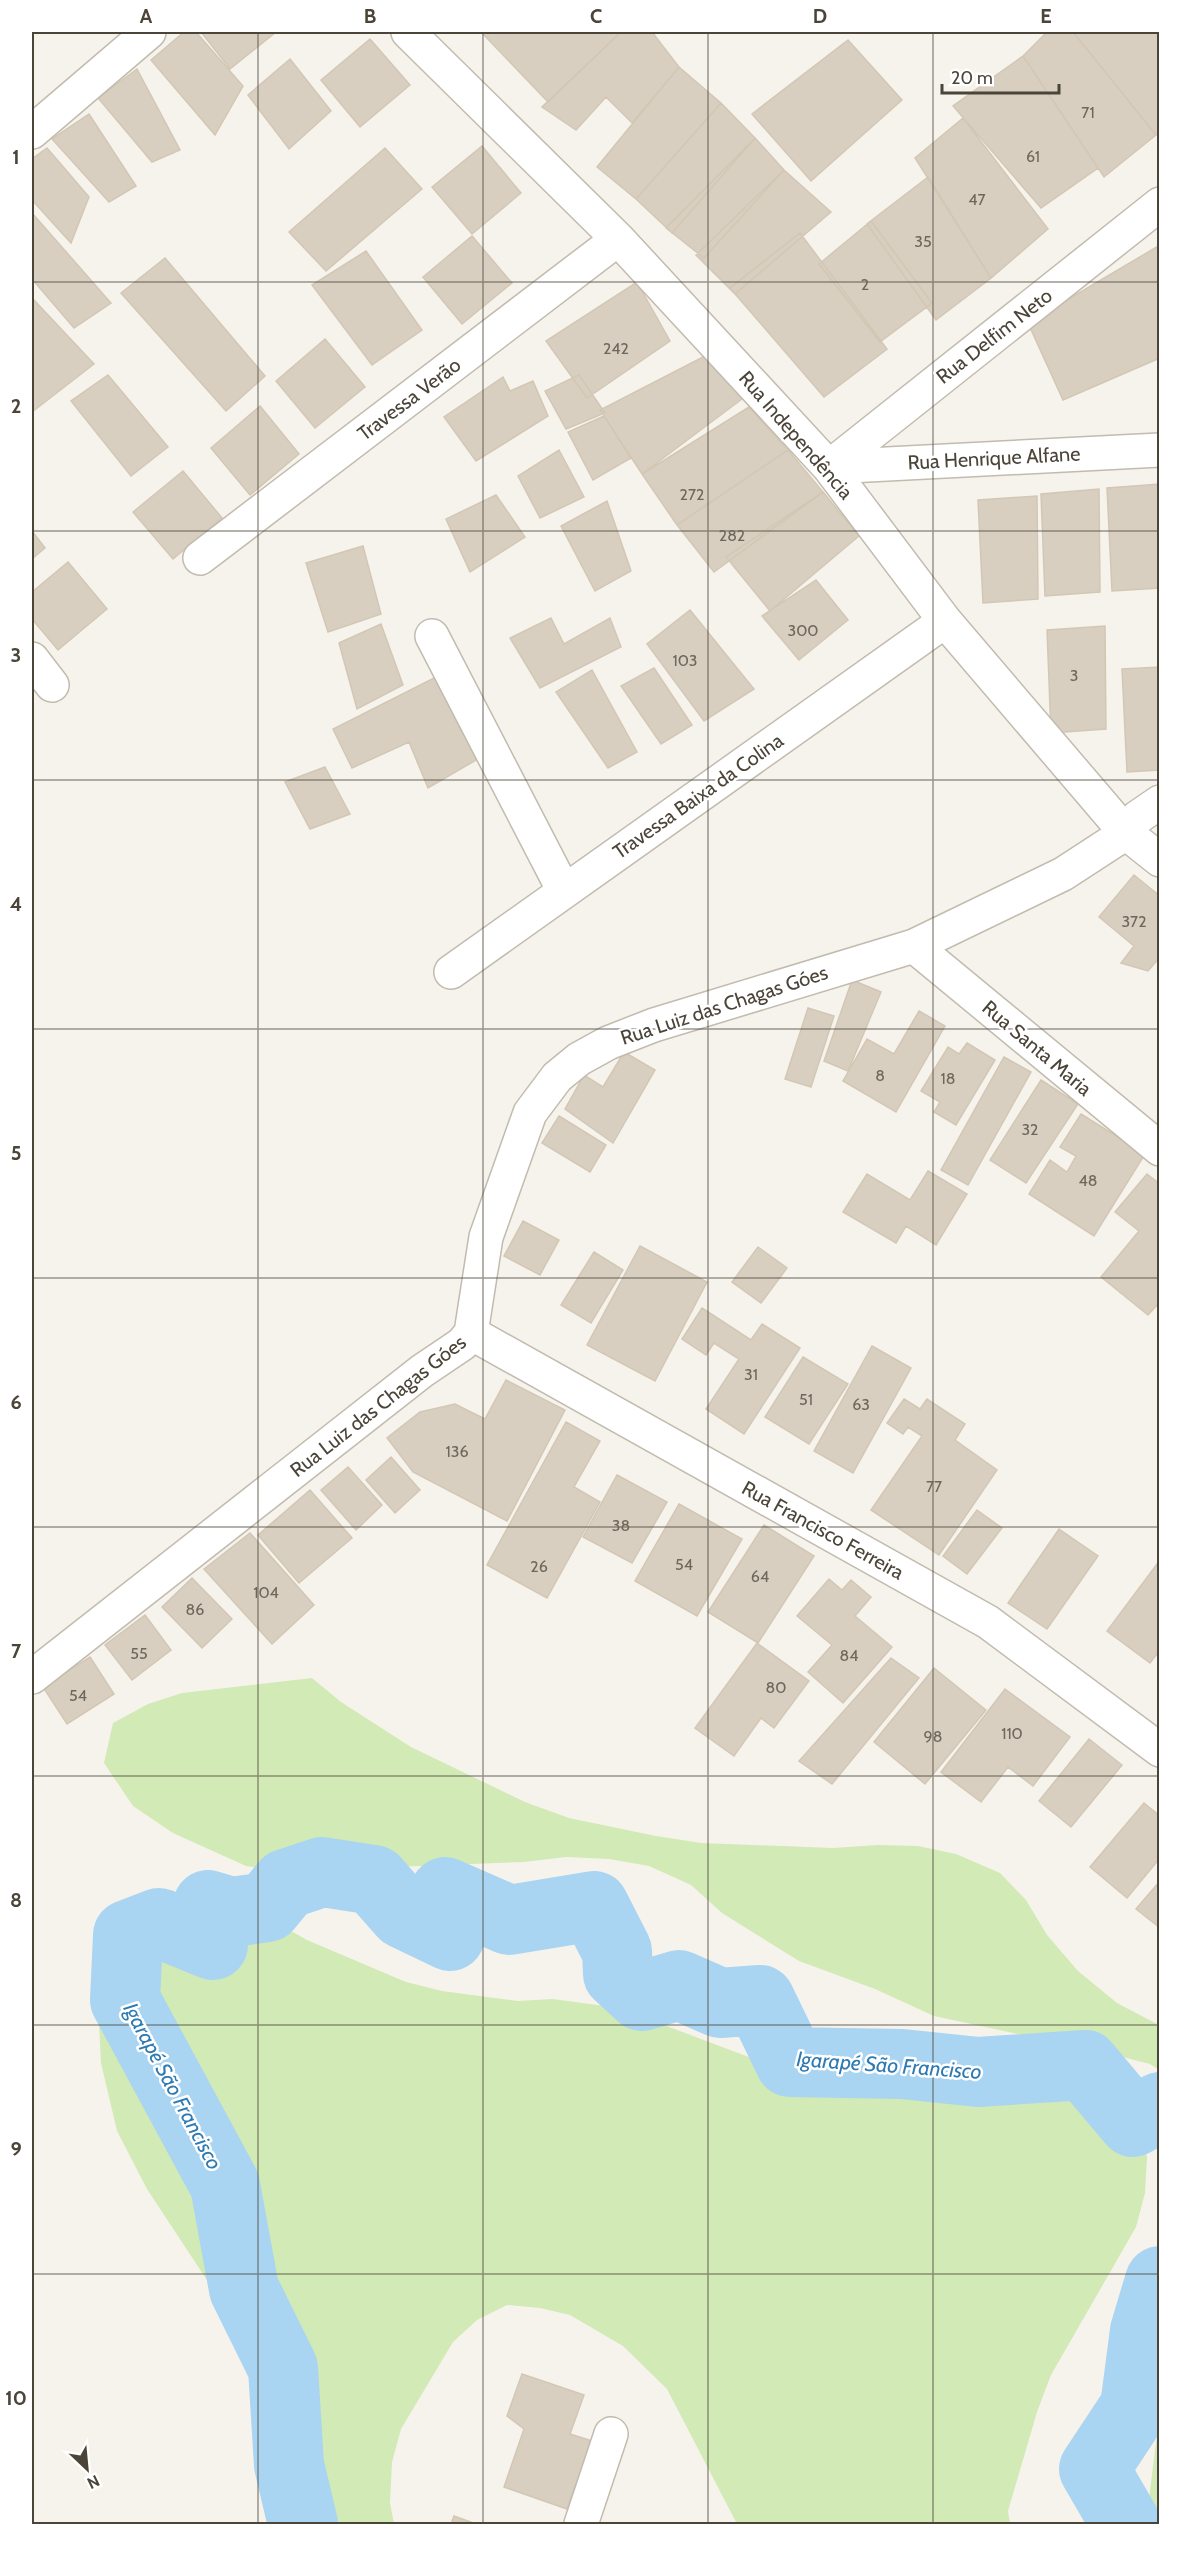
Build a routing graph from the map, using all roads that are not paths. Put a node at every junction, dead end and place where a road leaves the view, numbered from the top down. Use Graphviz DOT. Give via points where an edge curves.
graph roads {
  1 [pos="149,32"];
  2 [pos="408,32"];
  3 [pos="32,132"];
  4 [pos="1160,204"];
  5 [pos="618,240"];
  6 [pos="1160,450"];
  7 [pos="829,467"];
  8 [pos="200,558"];
  9 [pos="945,621"];
  10 [pos="432,636"];
  11 [pos="32,659"];
  12 [pos="52,685"];
  13 [pos="1160,802"];
  14 [pos="1126,832"];
  15 [pos="1160,860"];
  16 [pos="564,891"];
  17 [pos="914,946"];
  18 [pos="451,972"];
  19 [pos="1160,1149"];
  20 [pos="471,1333"];
  21 [pos="32,1677"];
  22 [pos="1160,1750"];
  23 [pos="611,2434"];
  24 [pos="581,2524"];
  1 -- 3 [label="street"];
  2 -- 5 [label="street, Rua Independência"];
  4 -- 7 [label="street, Rua Delfim Neto"];
  5 -- 7 [label="street, Rua Independência"];
  5 -- 8 [label="street, Travessa Verão"];
  6 -- 7 [label="street, Rua Henrique Alfane"];
  7 -- 9 [label="street, Rua Independência"];
  9 -- 14 [label="street, Rua Independência"];
  9 -- 16 [label="street, Travessa Baixa da Colina"];
  10 -- 16 [label="street"];
  11 -- 12 [label="street"];
  13 -- 14 [label="street, Rua Luiz das Chagas Góes" via="1138,817"];
  14 -- 15 [label="street, Rua Independência"];
  14 -- 17 [label="street, Rua Luiz das Chagas Góes" via="1063,874"];
  16 -- 18 [label="street, Travessa Baixa da Colina"];
  17 -- 19 [label="street, Rua Santa Maria"];
  17 -- 20 [label="street, Rua Luiz das Chagas Góes" via="654,1025 608,1043 557,1077 530,1113 486,1238"];
  20 -- 21 [label="street, Rua Luiz das Chagas Góes" via="462,1344 422,1371"];
  20 -- 22 [label="street, Rua Francisco Ferreira" via="988,1622"];
  23 -- 24 [label="street"];
}
